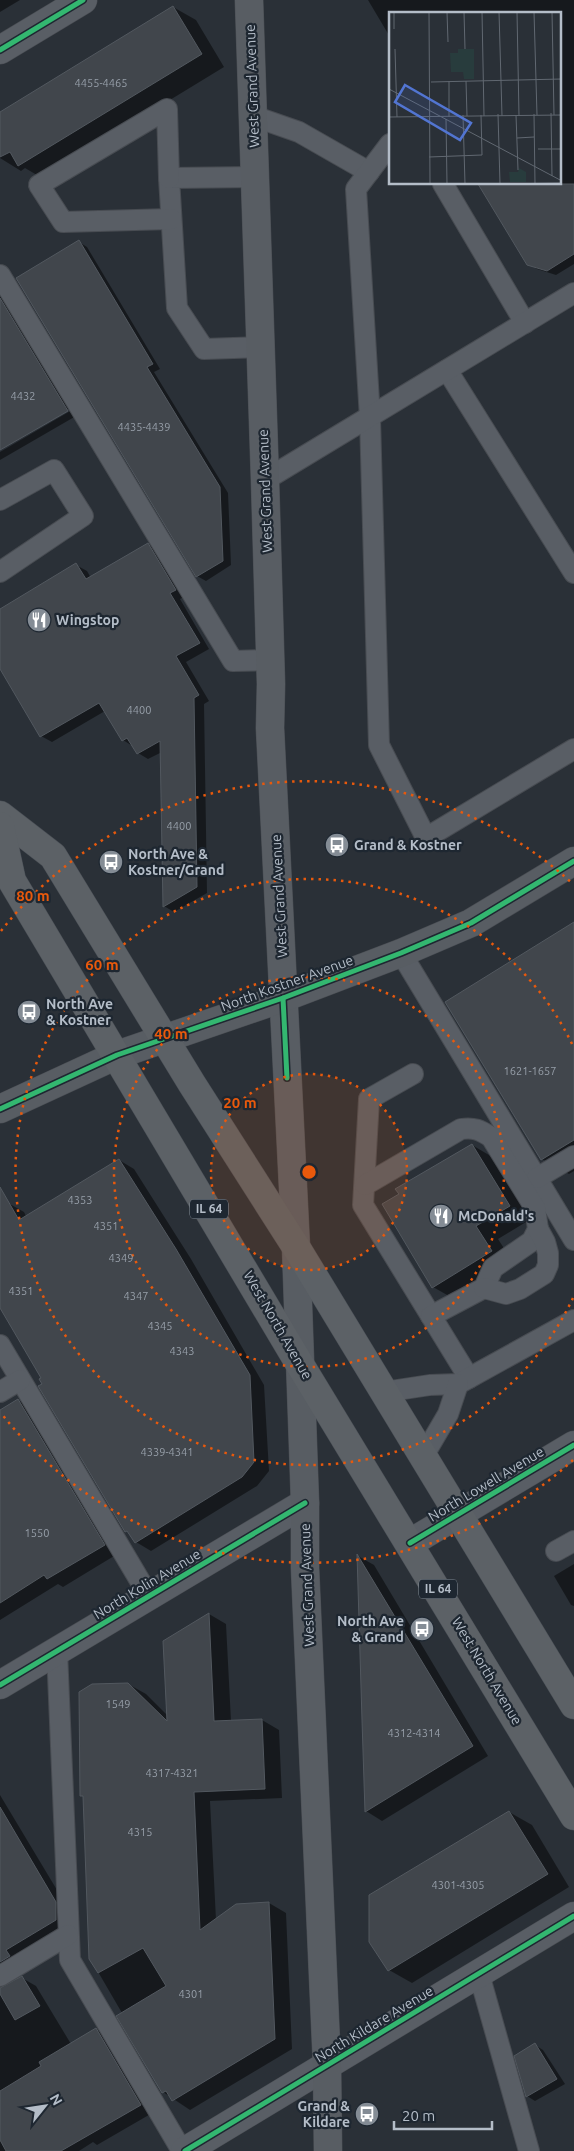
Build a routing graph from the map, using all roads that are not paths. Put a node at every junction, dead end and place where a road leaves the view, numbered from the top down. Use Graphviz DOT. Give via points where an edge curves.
graph roads {
  1 [pos="82,0"];
  2 [pos="249,0"];
  3 [pos="0,50"];
  4 [pos="253,116"];
  5 [pos="389,145"];
  6 [pos="369,172"];
  7 [pos="255,177"];
  8 [pos="169,178"];
  9 [pos="444,185"];
  10 [pos="171,219"];
  11 [pos="0,275"];
  12 [pos="574,293"];
  13 [pos="525,323"];
  14 [pos="261,347"];
  15 [pos="447,370"];
  16 [pos="370,418"];
  17 [pos="265,480"];
  18 [pos="0,500"];
  19 [pos="0,572"];
  20 [pos="574,573"];
  21 [pos="270,660"];
  22 [pos="574,748"];
  23 [pos="0,815"];
  24 [pos="0,826"];
  25 [pos="574,861"];
  26 [pos="401,953"];
  27 [pos="283,998"];
  28 [pos="164,1038"];
  29 [pos="117,1055"];
  30 [pos="413,1074"];
  31 [pos="0,1109"];
  32 [pos="574,1156"];
  33 [pos="537,1178"];
  34 [pos="365,1185"];
  35 [pos="538,1229"];
  36 [pos="574,1240"];
  37 [pos="296,1247"];
  38 [pos="484,1288"];
  39 [pos="431,1316"];
  40 [pos="574,1320"];
  41 [pos="0,1345"];
  42 [pos="299,1362"];
  43 [pos="20,1380"];
  44 [pos="463,1381"];
  45 [pos="0,1392"];
  46 [pos="384,1392"];
  47 [pos="574,1444"];
  48 [pos="424,1455"];
  49 [pos="305,1502"];
  50 [pos="459,1513"];
  51 [pos="574,1541"];
  52 [pos="410,1543"];
  53 [pos="556,1551"];
  54 [pos="150,1596"];
  55 [pos="57,1651"];
  56 [pos="0,1685"];
  57 [pos="574,1705"];
  58 [pos="574,1816"];
  59 [pos="574,1916"];
  60 [pos="68,1935"];
  61 [pos="479,1974"];
  62 [pos="0,1976"];
  63 [pos="327,2066"];
  64 [pos="184,2151"];
  65 [pos="328,2151"];
  66 [pos="528,2151"];
  1 -- 3 [label="street"];
  2 -- 4 [label="main road, West Grand Avenue"];
  4 -- 6 [label="lane" via="299,132"];
  4 -- 7 [label="main road, West Grand Avenue"];
  5 -- 6 [label="lane"];
  6 -- 16 [label="lane" via="356,189"];
  7 -- 8 [label="lane"];
  7 -- 14 [label="main road, West Grand Avenue"];
  8 -- 10 [label="lane"];
  8 -- 10 [label="lane" via="167,109 39,185 63,222"];
  9 -- 13 [label="lane"];
  10 -- 14 [label="lane" via="177,308 204,349"];
  11 -- 21 [label="lane" via="233,661"];
  12 -- 13 [label="lane"];
  13 -- 15 [label="lane"];
  14 -- 17 [label="main road, West Grand Avenue"];
  15 -- 16 [label="lane"];
  15 -- 20 [label="lane"];
  16 -- 17 [label="lane"];
  16 -- 22 [label="lane" via="379,745 426,838"];
  17 -- 21 [label="main road, West Grand Avenue"];
  18 -- 19 [label="lane" via="54,470 83,516"];
  21 -- 27 [label="main road, West Grand Avenue" via="270,728"];
  23 -- 28 [label="main road" via="53,856"];
  24 -- 29 [label="main road, West North Avenue / IL 64" via="12,881"];
  25 -- 26 [label="main road, North Kostner Avenue" via="471,923"];
  26 -- 27 [label="main road, North Kostner Avenue"];
  26 -- 33 [label="lane"];
  27 -- 28 [label="main road, North Kostner Avenue"];
  27 -- 37 [label="main road, West Grand Avenue"];
  28 -- 29 [label="main road, North Kostner Avenue"];
  28 -- 37 [label="main road"];
  29 -- 31 [label="main road, North Kostner Avenue"];
  29 -- 42 [label="main road, West North Avenue / IL 64"];
  30 -- 34 [label="lane" via="369,1099"];
  32 -- 33 [label="lane"];
  33 -- 36 [label="lane"];
  34 -- 35 [label="lane" via="461,1129 481,1130 491,1137 535,1208"];
  34 -- 39 [label="lane" via="363,1205"];
  35 -- 38 [label="lane" via="532,1241 494,1268"];
  35 -- 38 [label="lane" via="548,1253 544,1274 506,1294"];
  37 -- 42 [label="main road, West Grand Avenue"];
  37 -- 46 [label="main road"];
  38 -- 39 [label="lane"];
  39 -- 44 [label="lane"];
  40 -- 44 [label="lane"];
  41 -- 43 [label="lane"];
  42 -- 49 [label="main road, West Grand Avenue"];
  42 -- 52 [label="main road, West North Avenue / IL 64"];
  43 -- 45 [label="lane"];
  43 -- 54 [label="lane"];
  44 -- 46 [label="lane"];
  44 -- 48 [label="lane"];
  46 -- 48 [label="main road"];
  47 -- 50 [label="street, North Lowell Avenue"];
  48 -- 50 [label="main road"];
  49 -- 54 [label="street, North Kolin Avenue"];
  49 -- 63 [label="main road, West Grand Avenue" via="305,1568"];
  50 -- 52 [label="street, North Lowell Avenue"];
  50 -- 57 [label="main road"];
  51 -- 53 [label="lane"];
  52 -- 58 [label="main road, West North Avenue / IL 64"];
  54 -- 55 [label="street, North Kolin Avenue"];
  55 -- 56 [label="street, North Kolin Avenue"];
  55 -- 60 [label="lane"];
  59 -- 61 [label="street, North Kildare Avenue"];
  60 -- 62 [label="lane"];
  60 -- 64 [label="lane" via="70,1960"];
  61 -- 63 [label="street, North Kildare Avenue"];
  61 -- 66 [label="lane"];
  63 -- 64 [label="street, North Kildare Avenue"];
  63 -- 65 [label="main road, West Grand Avenue"];
}
